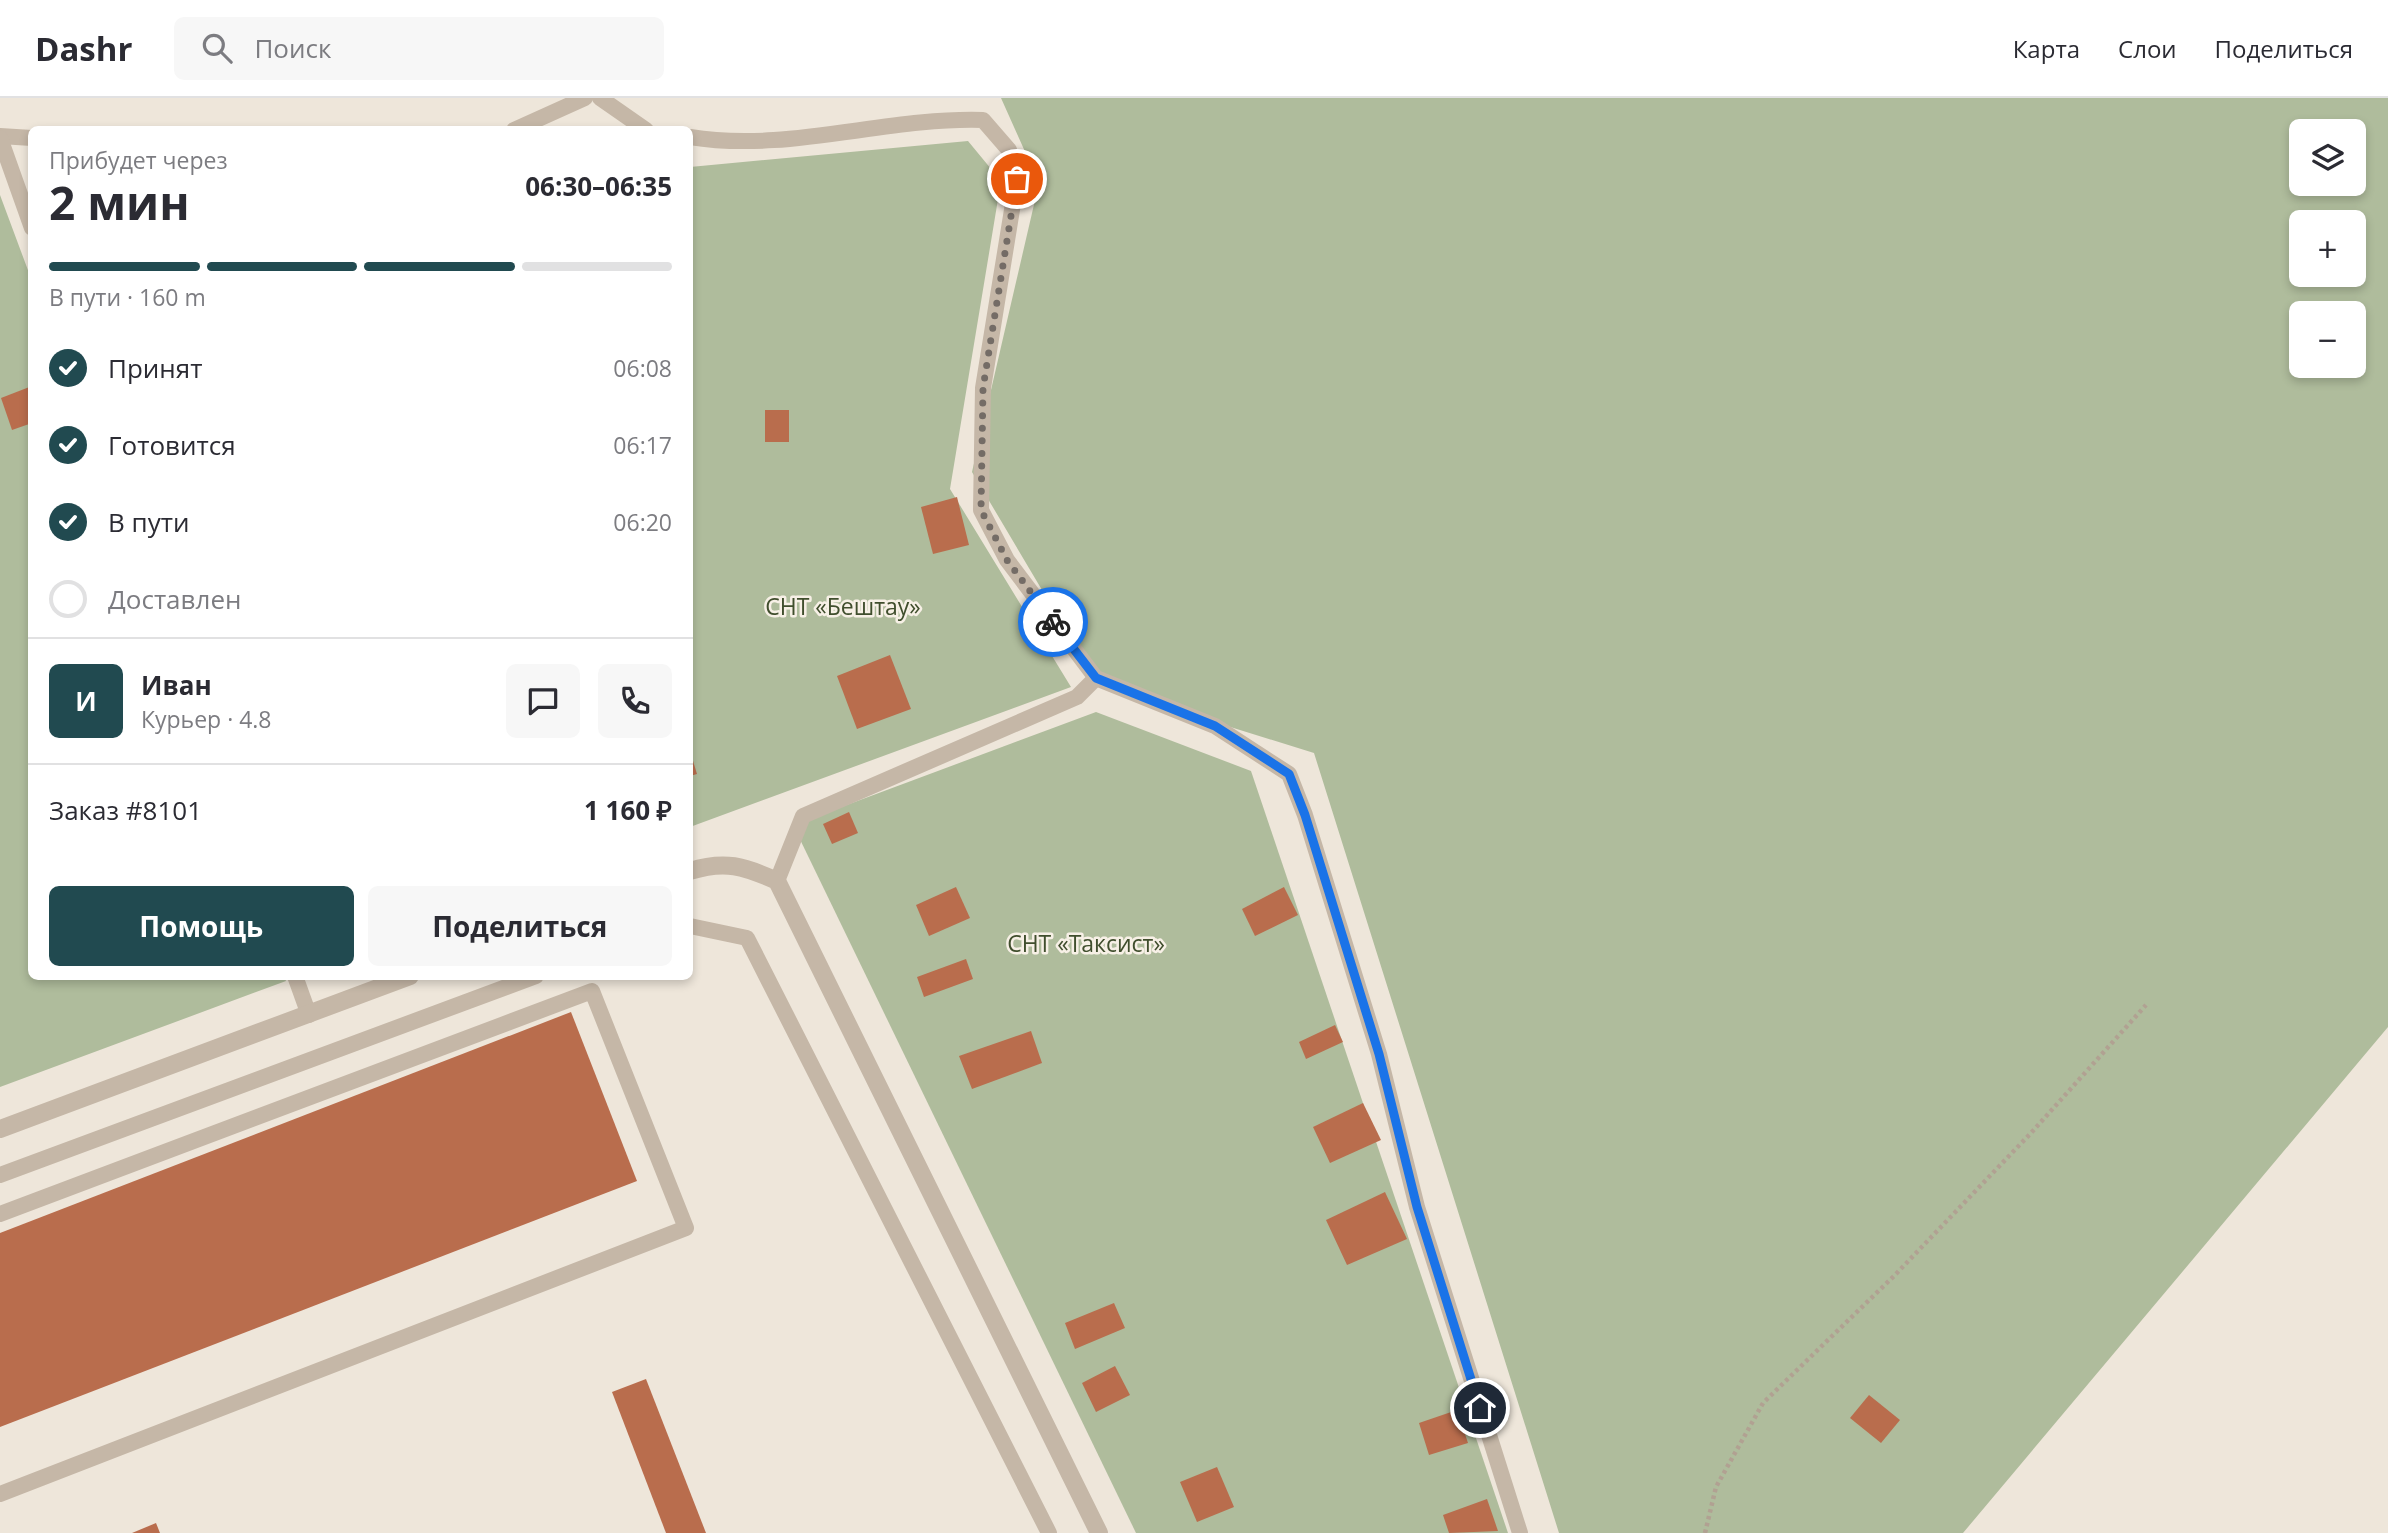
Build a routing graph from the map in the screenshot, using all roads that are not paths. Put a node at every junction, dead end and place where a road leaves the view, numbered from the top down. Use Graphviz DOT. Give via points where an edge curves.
graph roads {
  1 [pos="584,98"];
  2 [pos="600,98"];
  3 [pos="522,126"];
  4 [pos="640,126"];
  5 [pos="0,137"];
  6 [pos="693,137"];
  7 [pos="28,138"];
  8 [pos="28,217"];
  9 [pos="1096,678"];
  10 [pos="693,870"];
  11 [pos="777,881"];
  12 [pos="693,927"];
  13 [pos="296,980"];
  14 [pos="400,980"];
  15 [pos="525,980"];
  16 [pos="309,1015"];
  17 [pos="0,1129"];
  18 [pos="0,1175"];
  19 [pos="0,1214"];
  20 [pos="0,1494"];
  21 [pos="1049,1533"];
  22 [pos="1099,1533"];
  23 [pos="1520,1533"];
  1 -- 3 [label="lane"];
  2 -- 4 [label="lane"];
  5 -- 7 [label="lane"];
  5 -- 8 [label="lane"];
  6 -- 9 [label="lane" via="727,143 841,135 937,119 983,120 1009,150 1017,179 983,388 981,510 1007,560"];
  9 -- 11 [label="lane" via="1077,697 803,816"];
  9 -- 23 [label="lane" via="1215,726 1289,774 1379,1054 1417,1207"];
  10 -- 11 [label="street" via="714,863 749,869"];
  11 -- 22 [label="street"];
  12 -- 21 [label="lane" via="747,937"];
  13 -- 16 [label="lane"];
  14 -- 16 [label="street"];
  15 -- 18 [label="lane"];
  16 -- 17 [label="street"];
  19 -- 20 [label="lane" via="592,991 686,1228"];
}
